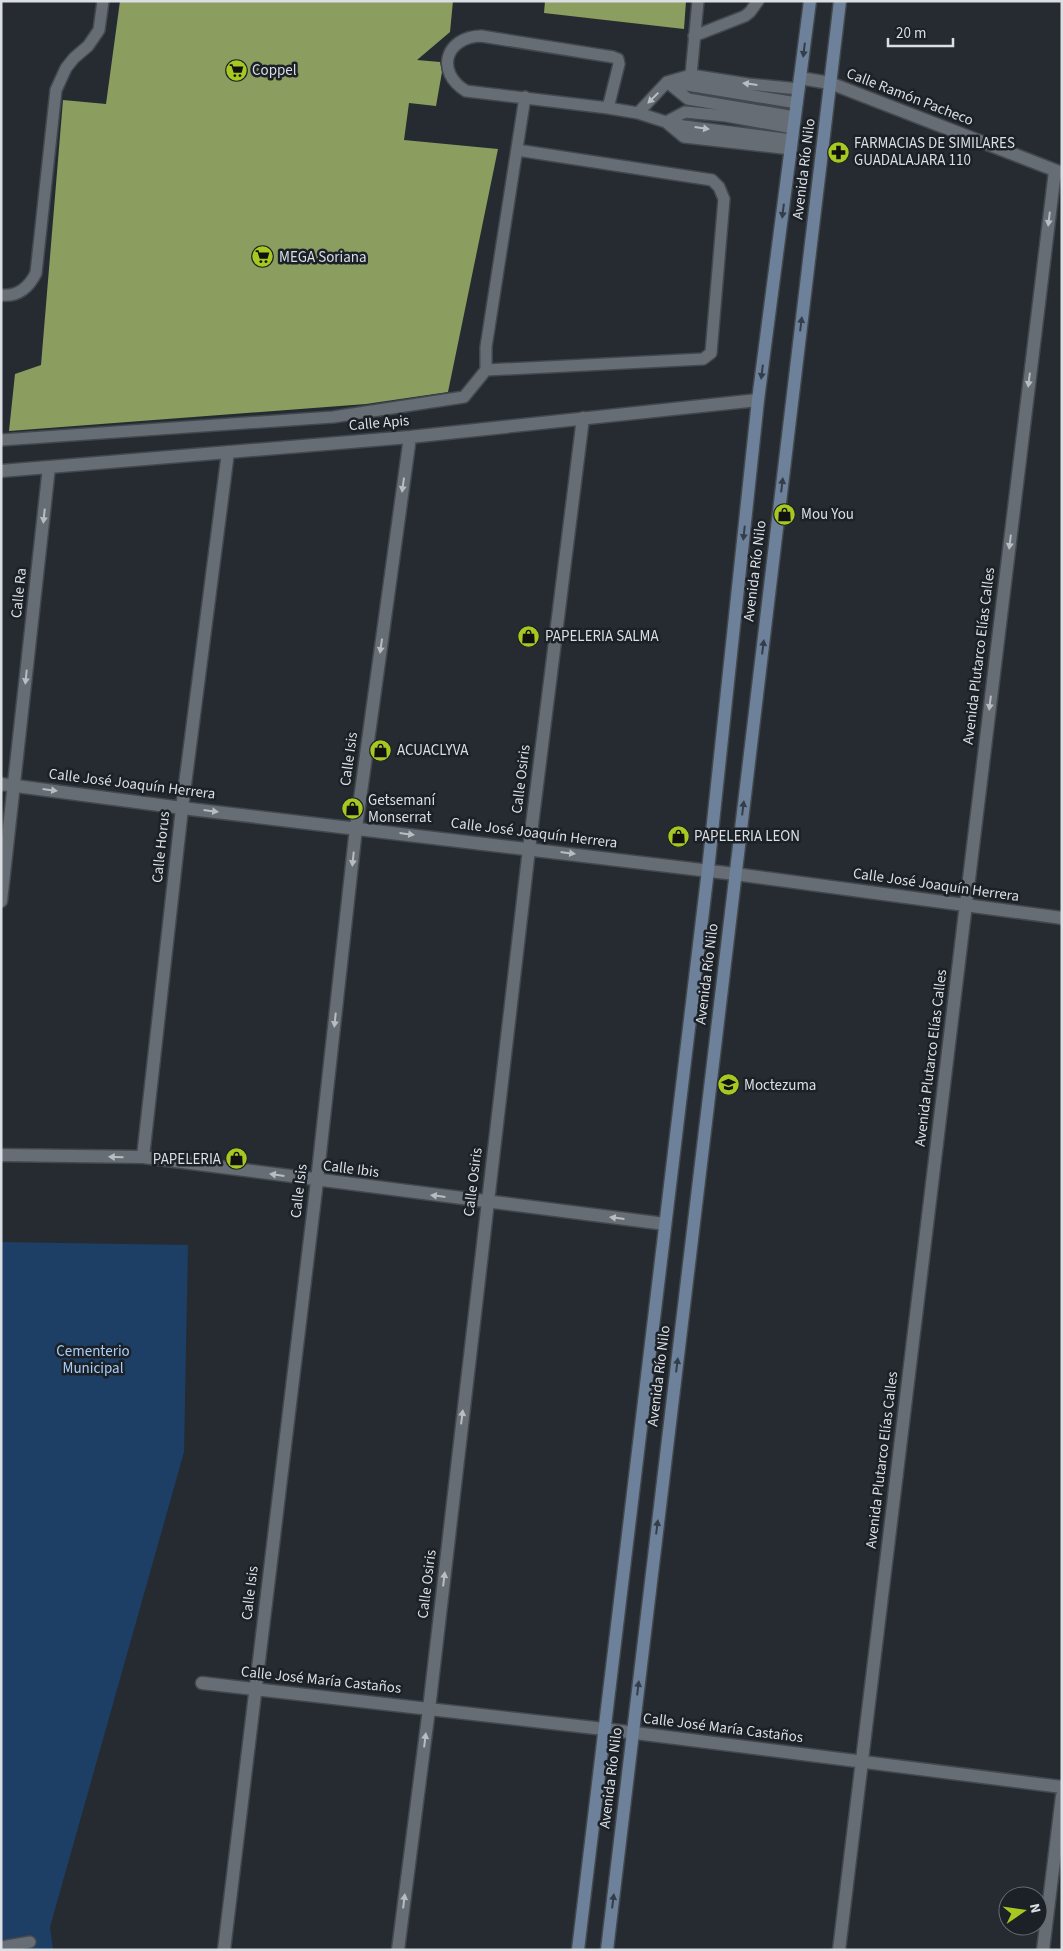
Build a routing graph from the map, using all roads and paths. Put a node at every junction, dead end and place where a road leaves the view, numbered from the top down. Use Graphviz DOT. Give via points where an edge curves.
graph roads {
  1 [pos="104,1"];
  2 [pos="698,1"];
  3 [pos="758,1"];
  4 [pos="810,1"];
  5 [pos="840,1"];
  6 [pos="694,36"];
  7 [pos="691,74"];
  8 [pos="667,82"];
  9 [pos="800,83"];
  10 [pos="830,83"];
  11 [pos="525,97"];
  12 [pos="797,103"];
  13 [pos="608,108"];
  14 [pos="638,113"];
  15 [pos="666,122"];
  16 [pos="793,133"];
  17 [pos="517,150"];
  18 [pos="1058,172"];
  19 [pos="1,295"];
  20 [pos="486,370"];
  21 [pos="758,400"];
  22 [pos="583,418"];
  23 [pos="410,436"];
  24 [pos="1,440"];
  25 [pos="228,452"];
  26 [pos="49,467"];
  27 [pos="1,471"];
  28 [pos="1,784"];
  29 [pos="14,786"];
  30 [pos="182,808"];
  31 [pos="356,828"];
  32 [pos="529,849"];
  33 [pos="708,870"];
  34 [pos="736,874"];
  35 [pos="1,900"];
  36 [pos="966,905"];
  37 [pos="1062,918"];
  38 [pos="1,1154"];
  39 [pos="143,1157"];
  40 [pos="317,1181"];
  41 [pos="487,1202"];
  42 [pos="666,1224"];
  43 [pos="202,1683"];
  44 [pos="255,1690"];
  45 [pos="429,1709"];
  46 [pos="604,1729"];
  47 [pos="633,1733"];
  48 [pos="862,1762"];
  49 [pos="1062,1787"];
  50 [pos="1062,1796"];
  51 [pos="30,1942"];
  52 [pos="1,1947"];
  53 [pos="224,1950"];
  54 [pos="398,1950"];
  55 [pos="578,1950"];
  56 [pos="607,1950"];
  57 [pos="839,1950"];
  58 [pos="1043,1950"];
  1 -- 19 [label="lane" via="99,30 66,68 56,90 36,273 27,287 8,296"];
  2 -- 6 [label="lane"];
  3 -- 6 [label="lane" via="745,16"];
  4 -- 9 [label="main road, Avenida Río Nilo, one-way"];
  5 -- 10 [label="main road, Avenida Río Nilo"];
  6 -- 7 [label="lane"];
  7 -- 8 [label="lane"];
  9 -- 7 [label="lane, one-way" via="748,84"];
  8 -- 12 [label="lane"];
  8 -- 14 [label="lane, one-way"];
  8 -- 16 [label="lane" via="688,99"];
  9 -- 10 [label="street, Calle Ramón Pacheco"];
  9 -- 12 [label="main road, Avenida Río Nilo"];
  10 -- 18 [label="street, Calle Ramón Pacheco"];
  34 -- 10 [label="main road, Avenida Río Nilo, one-way"];
  11 -- 13 [label="lane"];
  11 -- 13 [label="lane" via="466,91 454,83 448,71 450,50 462,40 481,36 613,57 619,64"];
  11 -- 17 [label="lane"];
  12 -- 16 [label="main road, Avenida Río Nilo"];
  13 -- 14 [label="lane"];
  14 -- 15 [label="lane"];
  15 -- 16 [label="lane" via="685,112 726,116"];
  15 -- 16 [label="lane, one-way" via="684,137"];
  16 -- 21 [label="main road, Avenida Río Nilo, one-way"];
  17 -- 20 [label="lane" via="486,347"];
  17 -- 20 [label="lane" via="712,180 719,187 724,200 711,353 703,359"];
  18 -- 36 [label="street, Avenida Plutarco Elías Calles, one-way"];
  20 -- 24 [label="lane" via="464,397 333,417"];
  21 -- 22 [label="street, Calle Apis"];
  21 -- 33 [label="main road, Avenida Río Nilo, one-way"];
  22 -- 23 [label="street, Calle Apis"];
  22 -- 32 [label="street, Calle Osiris"];
  23 -- 25 [label="street, Calle Apis"];
  23 -- 31 [label="street, Calle Isis, one-way"];
  25 -- 26 [label="street, Calle Apis"];
  25 -- 30 [label="street, Calle Horus"];
  26 -- 27 [label="street, Calle Apis"];
  26 -- 29 [label="street, Calle Ra, one-way"];
  28 -- 29 [label="street, Calle José Joaquín Herrera"];
  29 -- 30 [label="street, Calle José Joaquín Herrera, one-way"];
  29 -- 35 [label="street, Calle Ra"];
  30 -- 31 [label="street, Calle José Joaquín Herrera, one-way"];
  30 -- 39 [label="street, Calle Horus"];
  31 -- 32 [label="street, Calle José Joaquín Herrera, one-way"];
  31 -- 40 [label="street, Calle Isis, one-way"];
  32 -- 33 [label="street, Calle José Joaquín Herrera, one-way"];
  32 -- 41 [label="street, Calle Osiris"];
  33 -- 34 [label="street, Calle José Joaquín Herrera"];
  33 -- 42 [label="main road, Avenida Río Nilo"];
  34 -- 36 [label="street, Calle José Joaquín Herrera"];
  47 -- 34 [label="main road, Avenida Río Nilo, one-way"];
  36 -- 37 [label="street, Calle José Joaquín Herrera"];
  36 -- 48 [label="street, Avenida Plutarco Elías Calles"];
  39 -- 38 [label="street, Calle Ibis, one-way"];
  40 -- 39 [label="street, Calle Ibis, one-way"];
  41 -- 40 [label="street, Calle Ibis, one-way"];
  40 -- 44 [label="street, Calle Isis"];
  42 -- 41 [label="street, Calle Ibis, one-way"];
  45 -- 41 [label="street, Calle Osiris, one-way"];
  42 -- 46 [label="main road, Avenida Río Nilo"];
  43 -- 44 [label="street, Calle José María Castaños"];
  44 -- 45 [label="street, Calle José María Castaños"];
  44 -- 53 [label="street, Calle Isis"];
  45 -- 46 [label="street, Calle José María Castaños"];
  54 -- 45 [label="street, Calle Osiris, one-way"];
  46 -- 47 [label="street, Calle José María Castaños"];
  46 -- 55 [label="main road, Avenida Río Nilo"];
  47 -- 48 [label="street, Calle José María Castaños"];
  56 -- 47 [label="main road, Avenida Río Nilo, one-way"];
  48 -- 49 [label="street, Calle José María Castaños"];
  48 -- 57 [label="street, Avenida Plutarco Elías Calles"];
  50 -- 58 [label="street"];
  51 -- 52 [label="lane"];
}
